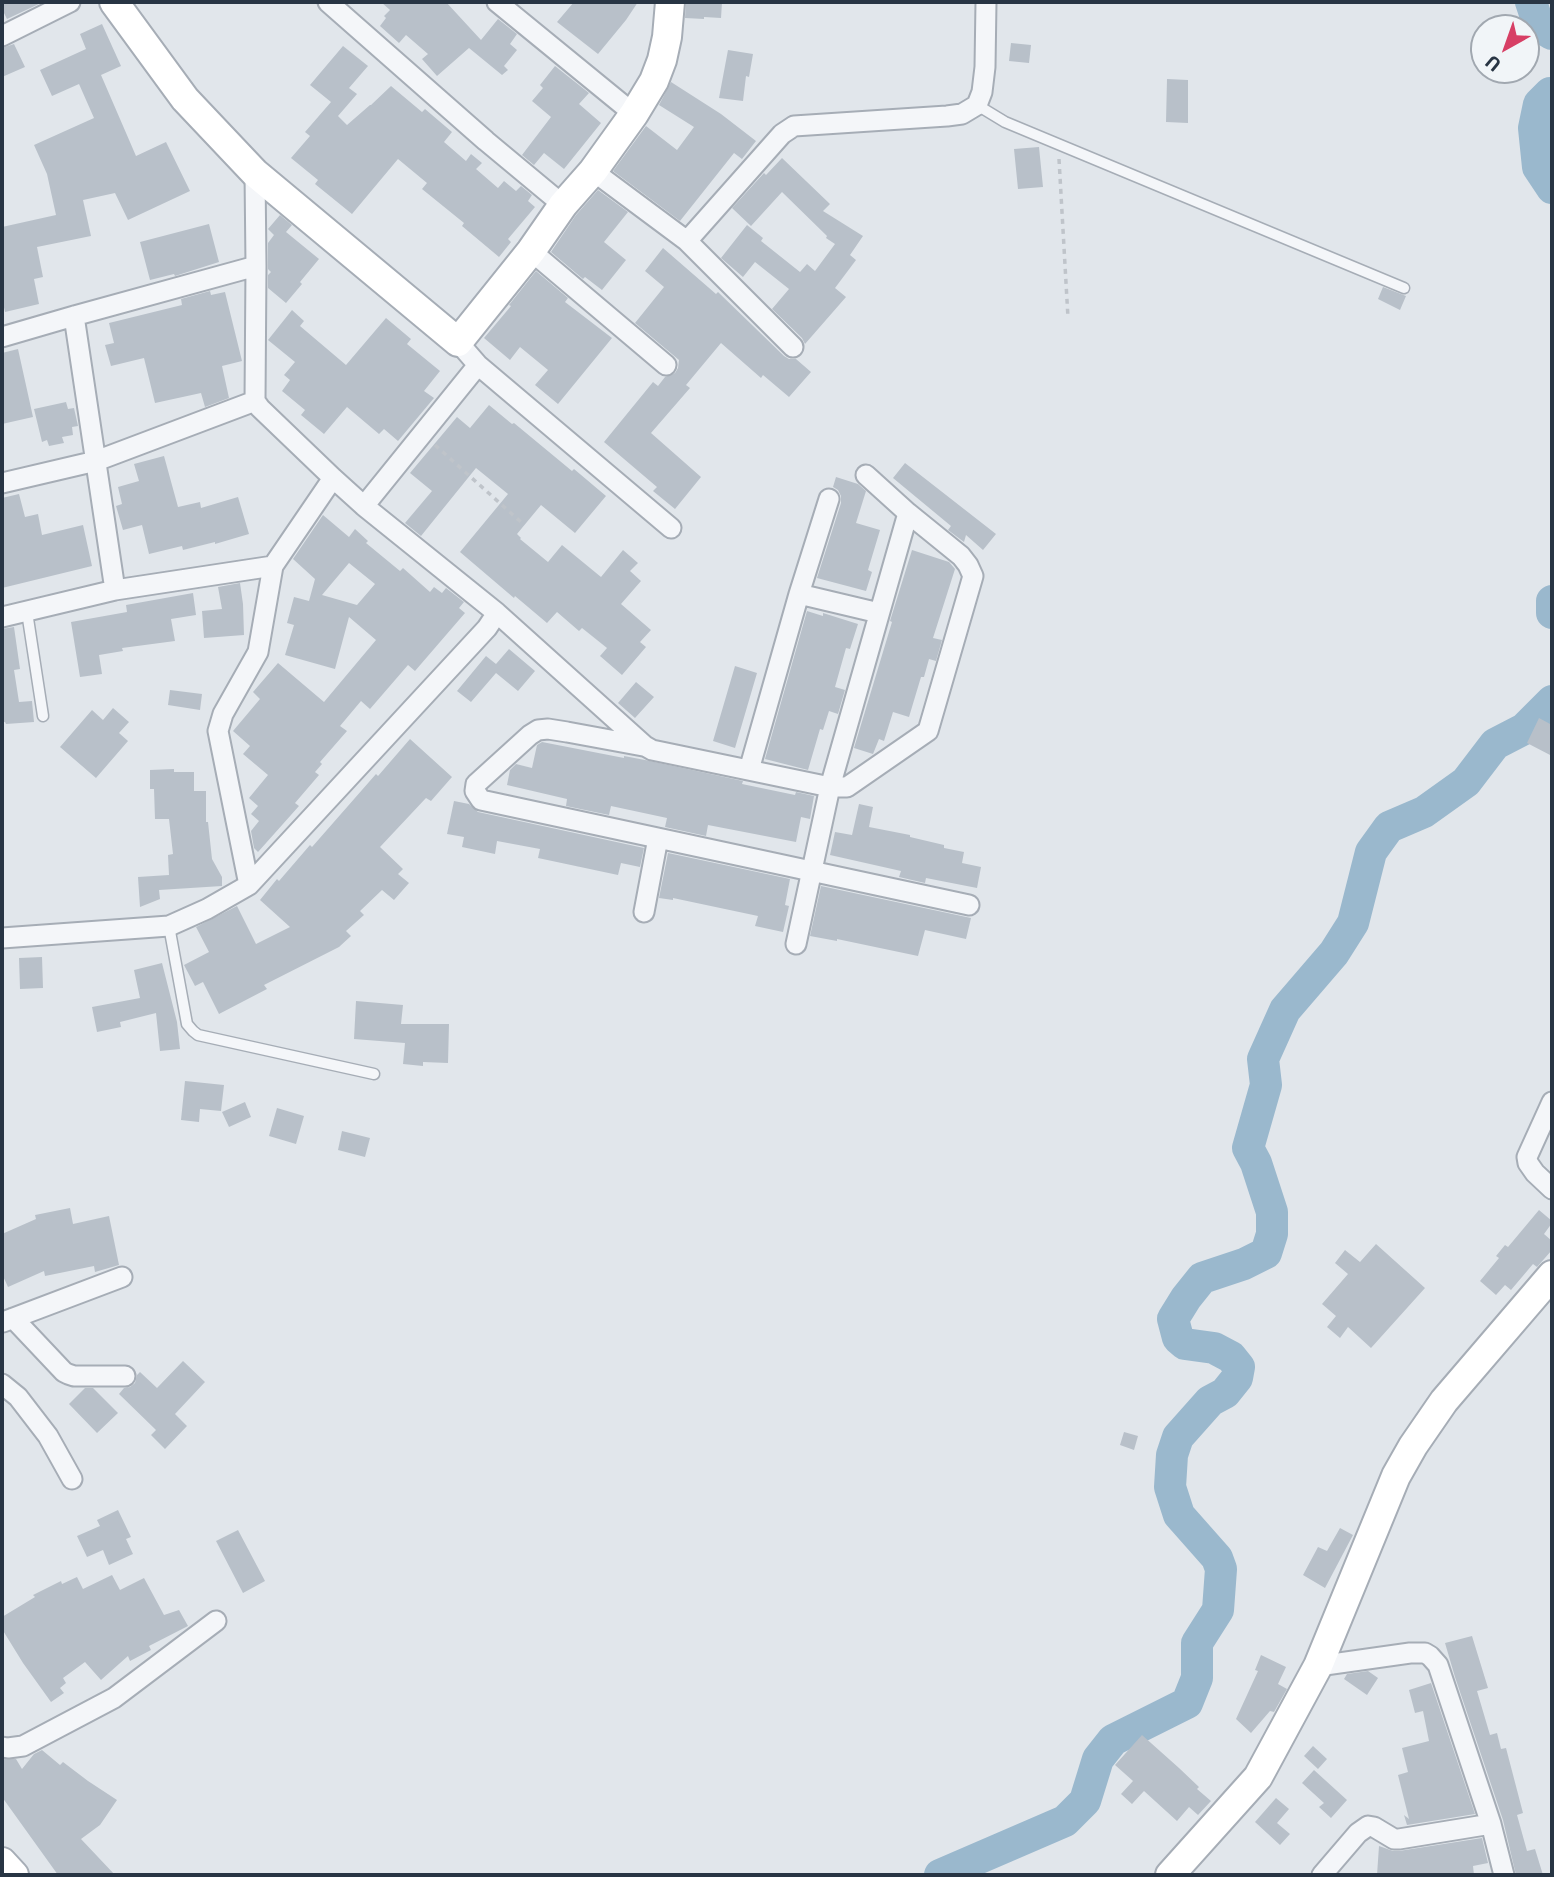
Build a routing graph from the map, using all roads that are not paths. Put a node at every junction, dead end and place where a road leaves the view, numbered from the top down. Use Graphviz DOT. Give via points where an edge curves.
graph roads {
  1 [pos="70,2"];
  2 [pos="114,2"];
  3 [pos="328,2"];
  4 [pos="497,2"];
  5 [pos="670,2"];
  6 [pos="986,2"];
  7 [pos="2,36"];
  8 [pos="977,105"];
  9 [pos="634,114"];
  10 [pos="593,171"];
  11 [pos="255,173"];
  12 [pos="563,205"];
  13 [pos="687,241"];
  14 [pos="531,251"];
  15 [pos="257,266"];
  16 [pos="1404,288"];
  17 [pos="74,316"];
  18 [pos="2,337"];
  19 [pos="458,342"];
  20 [pos="793,347"];
  21 [pos="478,365"];
  22 [pos="666,365"];
  23 [pos="255,401"];
  24 [pos="96,461"];
  25 [pos="866,475"];
  26 [pos="333,478"];
  27 [pos="2,483"];
  28 [pos="829,499"];
  29 [pos="364,506"];
  30 [pos="908,513"];
  31 [pos="671,528"];
  32 [pos="273,566"];
  33 [pos="115,590"];
  34 [pos="799,594"];
  35 [pos="27,612"];
  36 [pos="497,613"];
  37 [pos="879,613"];
  38 [pos="2,617"];
  39 [pos="43,716"];
  40 [pos="645,746"];
  41 [pos="749,770"];
  42 [pos="830,787"];
  43 [pos="658,838"];
  44 [pos="812,871"];
  45 [pos="249,885"];
  46 [pos="969,905"];
  47 [pos="644,912"];
  48 [pos="169,926"];
  49 [pos="2,938"];
  50 [pos="796,944"];
  51 [pos="374,1074"];
  52 [pos="1552,1102"];
  53 [pos="1552,1189"];
  54 [pos="1552,1275"];
  55 [pos="122,1277"];
  56 [pos="7,1320"];
  57 [pos="125,1376"];
  58 [pos="2,1384"];
  59 [pos="72,1479"];
  60 [pos="216,1621"];
  61 [pos="1318,1666"];
  62 [pos="2,1747"];
  63 [pos="1491,1824"];
  64 [pos="2,1863"];
  65 [pos="14,1875"];
  66 [pos="1170,1875"];
  67 [pos="1322,1875"];
  68 [pos="1504,1875"];
  1 -- 7 [label="street"];
  2 -- 11 [label="street" via="185,99"];
  3 -- 12 [label="street"];
  4 -- 9 [label="street"];
  5 -- 9 [label="street" via="662,60"];
  6 -- 8 [label="street" via="985,67"];
  8 -- 13 [label="street" via="947,116 794,125"];
  8 -- 16 [label="lane" via="1005,122"];
  9 -- 10 [label="street"];
  10 -- 12 [label="street"];
  10 -- 13 [label="street"];
  11 -- 15 [label="street"];
  11 -- 19 [label="street"];
  12 -- 14 [label="street"];
  13 -- 20 [label="street"];
  14 -- 19 [label="street"];
  14 -- 22 [label="street"];
  15 -- 17 [label="street"];
  15 -- 23 [label="street"];
  17 -- 18 [label="street"];
  17 -- 24 [label="street"];
  19 -- 21 [label="street"];
  21 -- 29 [label="street"];
  21 -- 31 [label="street"];
  23 -- 24 [label="street"];
  23 -- 26 [label="street"];
  24 -- 27 [label="street"];
  24 -- 33 [label="street"];
  25 -- 30 [label="street"];
  26 -- 29 [label="street"];
  26 -- 32 [label="street"];
  28 -- 34 [label="street"];
  29 -- 36 [label="street"];
  30 -- 37 [label="street"];
  30 -- 42 [label="street" via="961,556 973,576 928,731 850,786"];
  32 -- 33 [label="street"];
  32 -- 45 [label="street" via="258,652 218,731"];
  33 -- 35 [label="street"];
  34 -- 37 [label="street"];
  34 -- 41 [label="street"];
  35 -- 38 [label="street"];
  35 -- 39 [label="lane"];
  36 -- 40 [label="street"];
  36 -- 45 [label="street"];
  37 -- 42 [label="street"];
  40 -- 41 [label="street"];
  40 -- 43 [label="street" via="538,730 476,784 475,791 481,800"];
  41 -- 42 [label="street"];
  42 -- 44 [label="street"];
  43 -- 44 [label="street"];
  43 -- 47 [label="street"];
  44 -- 46 [label="street"];
  44 -- 50 [label="street"];
  45 -- 48 [label="street"];
  48 -- 49 [label="street"];
  48 -- 51 [label="lane" via="187,1024 198,1035"];
  52 -- 53 [label="street" via="1527,1157 1535,1173"];
  54 -- 61 [label="street" via="1444,1401 1413,1446 1396,1476"];
  55 -- 56 [label="street"];
  56 -- 57 [label="street" via="68,1374"];
  58 -- 59 [label="street" via="48,1436"];
  60 -- 62 [label="street" via="114,1698 23,1746"];
  61 -- 63 [label="street" via="1410,1653 1430,1656 1438,1665"];
  61 -- 66 [label="street" via="1258,1777"];
  63 -- 67 [label="street" via="1399,1839 1368,1826"];
  63 -- 68 [label="street"];
  64 -- 65 [label="street"];
}
